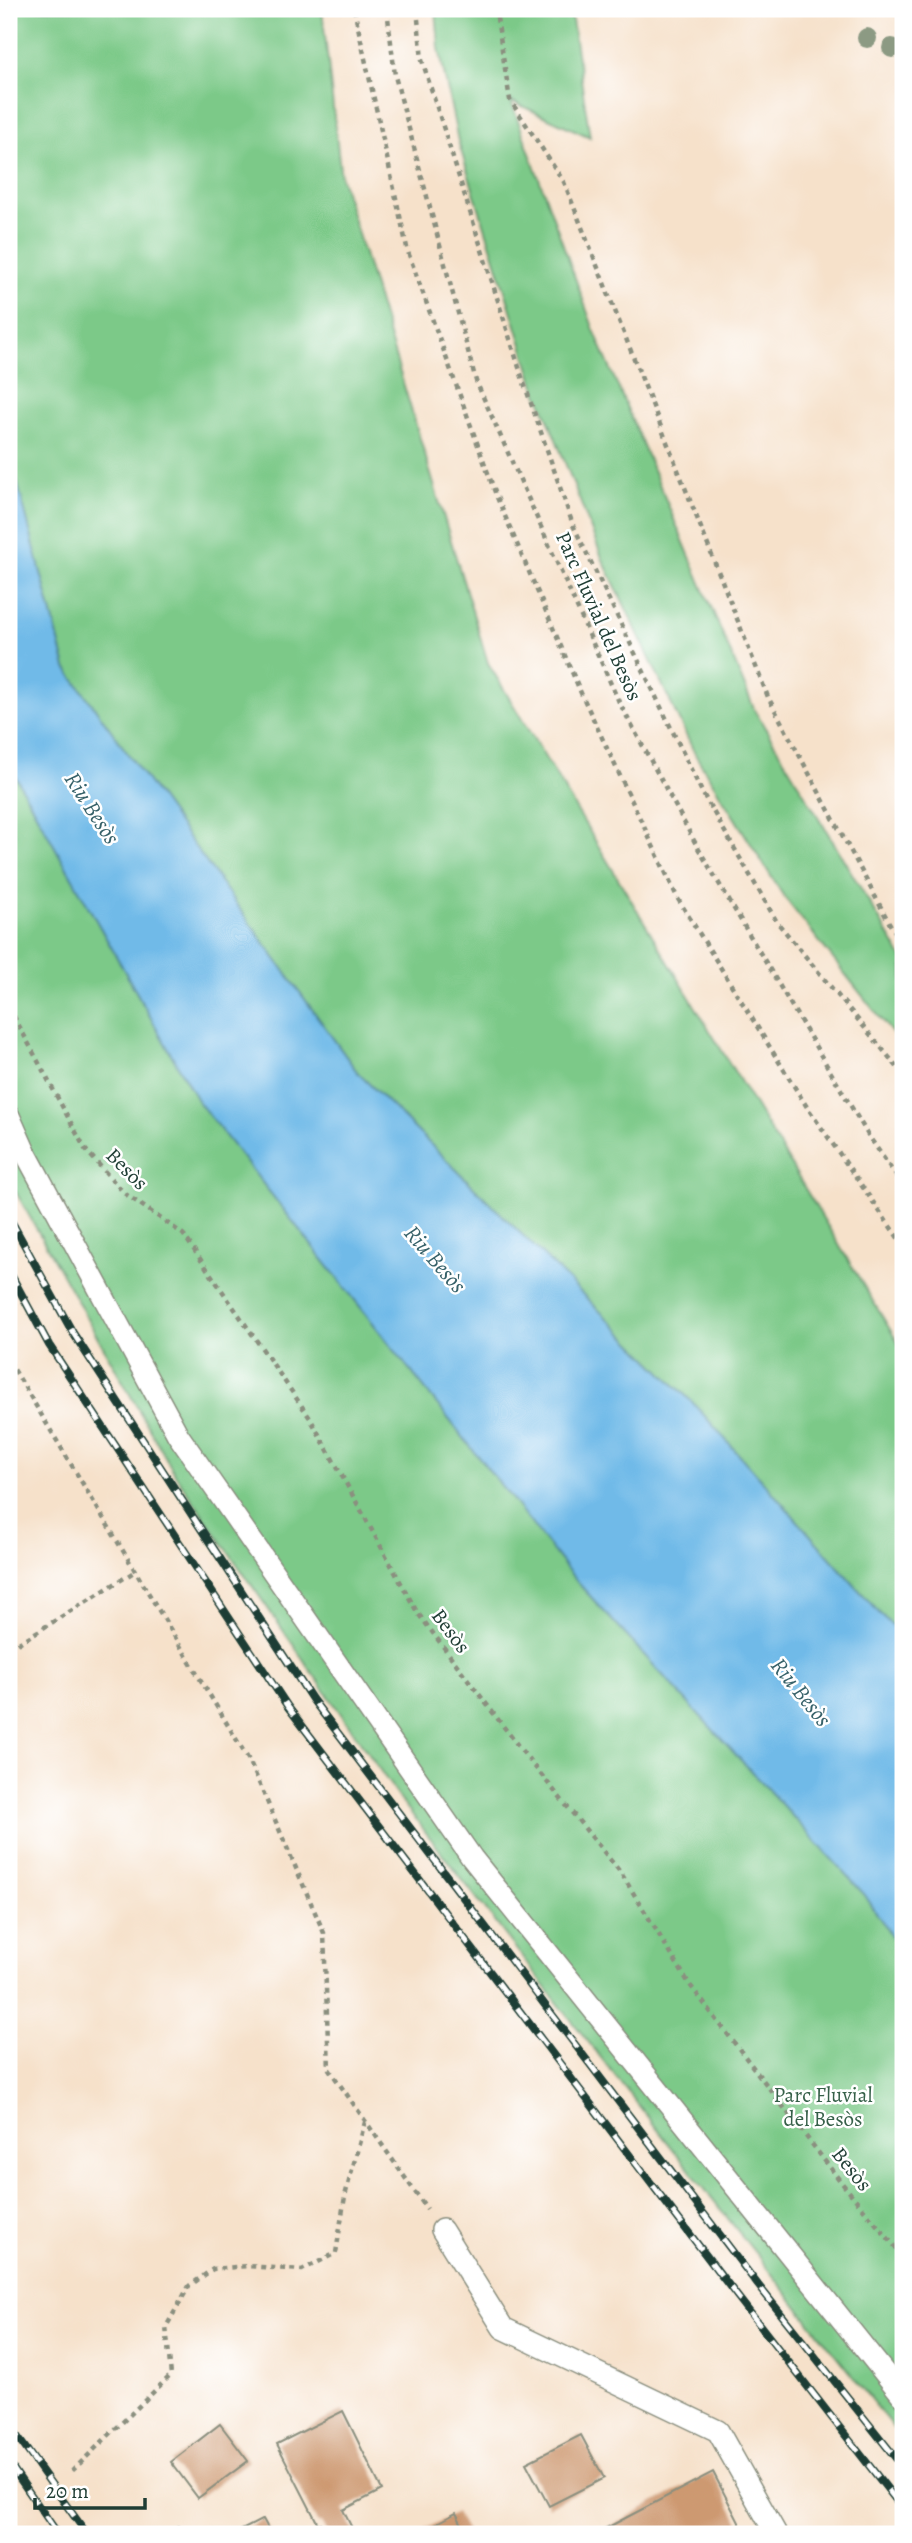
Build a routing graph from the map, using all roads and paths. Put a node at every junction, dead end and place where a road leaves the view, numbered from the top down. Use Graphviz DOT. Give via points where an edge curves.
graph roads {
  1 [pos="354,9"];
  2 [pos="387,9"];
  3 [pos="416,9"];
  4 [pos="502,9"];
  5 [pos="903,943"];
  6 [pos="9,1007"];
  7 [pos="903,1074"];
  8 [pos="9,1116"];
  9 [pos="903,1186"];
  10 [pos="903,1245"];
  11 [pos="9,1361"];
  12 [pos="134,1572"];
  13 [pos="9,1649"];
  14 [pos="365,2121"];
  15 [pos="442,2230"];
  16 [pos="903,2256"];
  17 [pos="903,2396"];
  18 [pos="72,2471"];
  19 [pos="776,2534"];
  1 -- 10 [label="path" via="408,252 496,495 581,693 678,899 807,1107"];
  2 -- 9 [label="path, Parc Fluvial del Besòs" via="395,76 477,382 626,715 705,860"];
  3 -- 7 [label="path, Parc Fluvial del Besòs" via="422,60 573,525 703,794 777,922"];
  4 -- 5 [label="path" via="497,18 510,100 564,182 768,697"];
  6 -- 16 [label="path, Besòs" via="85,1149 124,1194 183,1234 310,1418 416,1612 621,1872 690,1985"];
  8 -- 17 [label="lane" via="177,1435 464,1846"];
  11 -- 12 [label="path"];
  12 -- 13 [label="path"];
  12 -- 14 [label="path" via="250,1762 324,1933 329,2069"];
  14 -- 15 [label="path"];
  14 -- 18 [label="path" via="335,2253 302,2270 212,2269 189,2286 166,2328 171,2375"];
  15 -- 19 [label="lane" via="503,2328 718,2431"];
}
